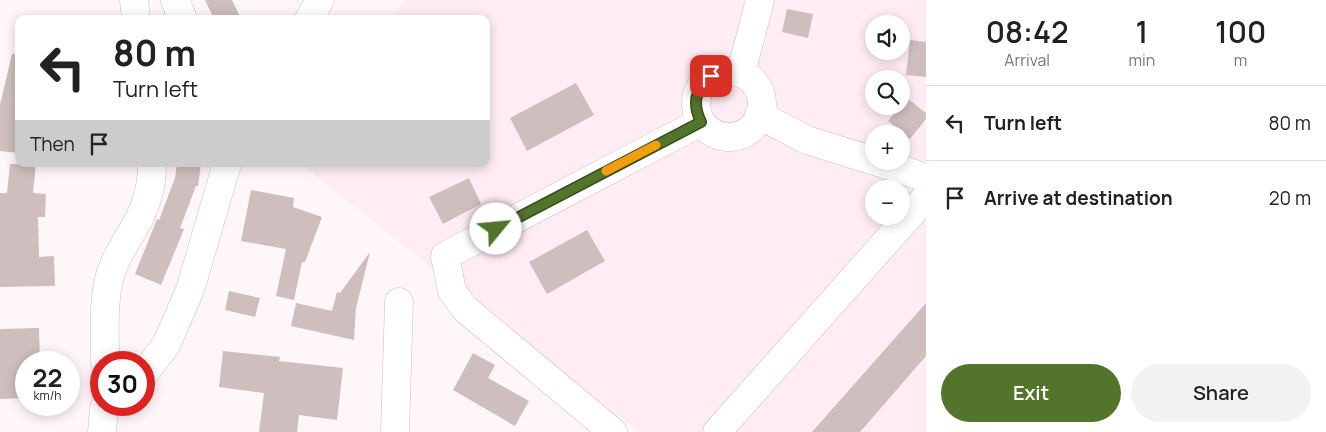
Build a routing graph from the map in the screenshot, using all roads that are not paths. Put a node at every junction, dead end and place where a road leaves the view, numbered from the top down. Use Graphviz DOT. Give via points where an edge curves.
graph roads {
  1 [pos="134,0"];
  2 [pos="176,0"];
  3 [pos="320,0"];
  4 [pos="760,0"];
  5 [pos="136,15"];
  6 [pos="181,15"];
  7 [pos="311,15"];
  8 [pos="741,73"];
  9 [pos="759,116"];
  10 [pos="701,122"];
  11 [pos="865,158"];
  12 [pos="152,167"];
  13 [pos="226,167"];
  14 [pos="902,170"];
  15 [pos="926,178"];
  16 [pos="926,197"];
  17 [pos="399,302"];
  18 [pos="104,351"];
  19 [pos="155,360"];
  20 [pos="395,432"];
  21 [pos="613,432"];
  22 [pos="717,432"];
  1 -- 5 [label="street"];
  2 -- 6 [label="street"];
  3 -- 7 [label="street"];
  4 -- 8 [label="street"];
  8 -- 9 [label="street" via="756,86 760,95"];
  8 -- 10 [label="street" via="720,72 703,83 696,102"];
  9 -- 10 [label="street" via="754,124 737,136 717,134"];
  9 -- 11 [label="street" via="807,140"];
  10 -- 21 [label="street" via="445,256 452,291 464,308"];
  12 -- 18 [label="street" via="145,207 112,267 106,305"];
  13 -- 19 [label="street" via="190,290 166,345"];
  14 -- 15 [label="street"];
  16 -- 22 [label="street"];
  17 -- 20 [label="street"];
}
